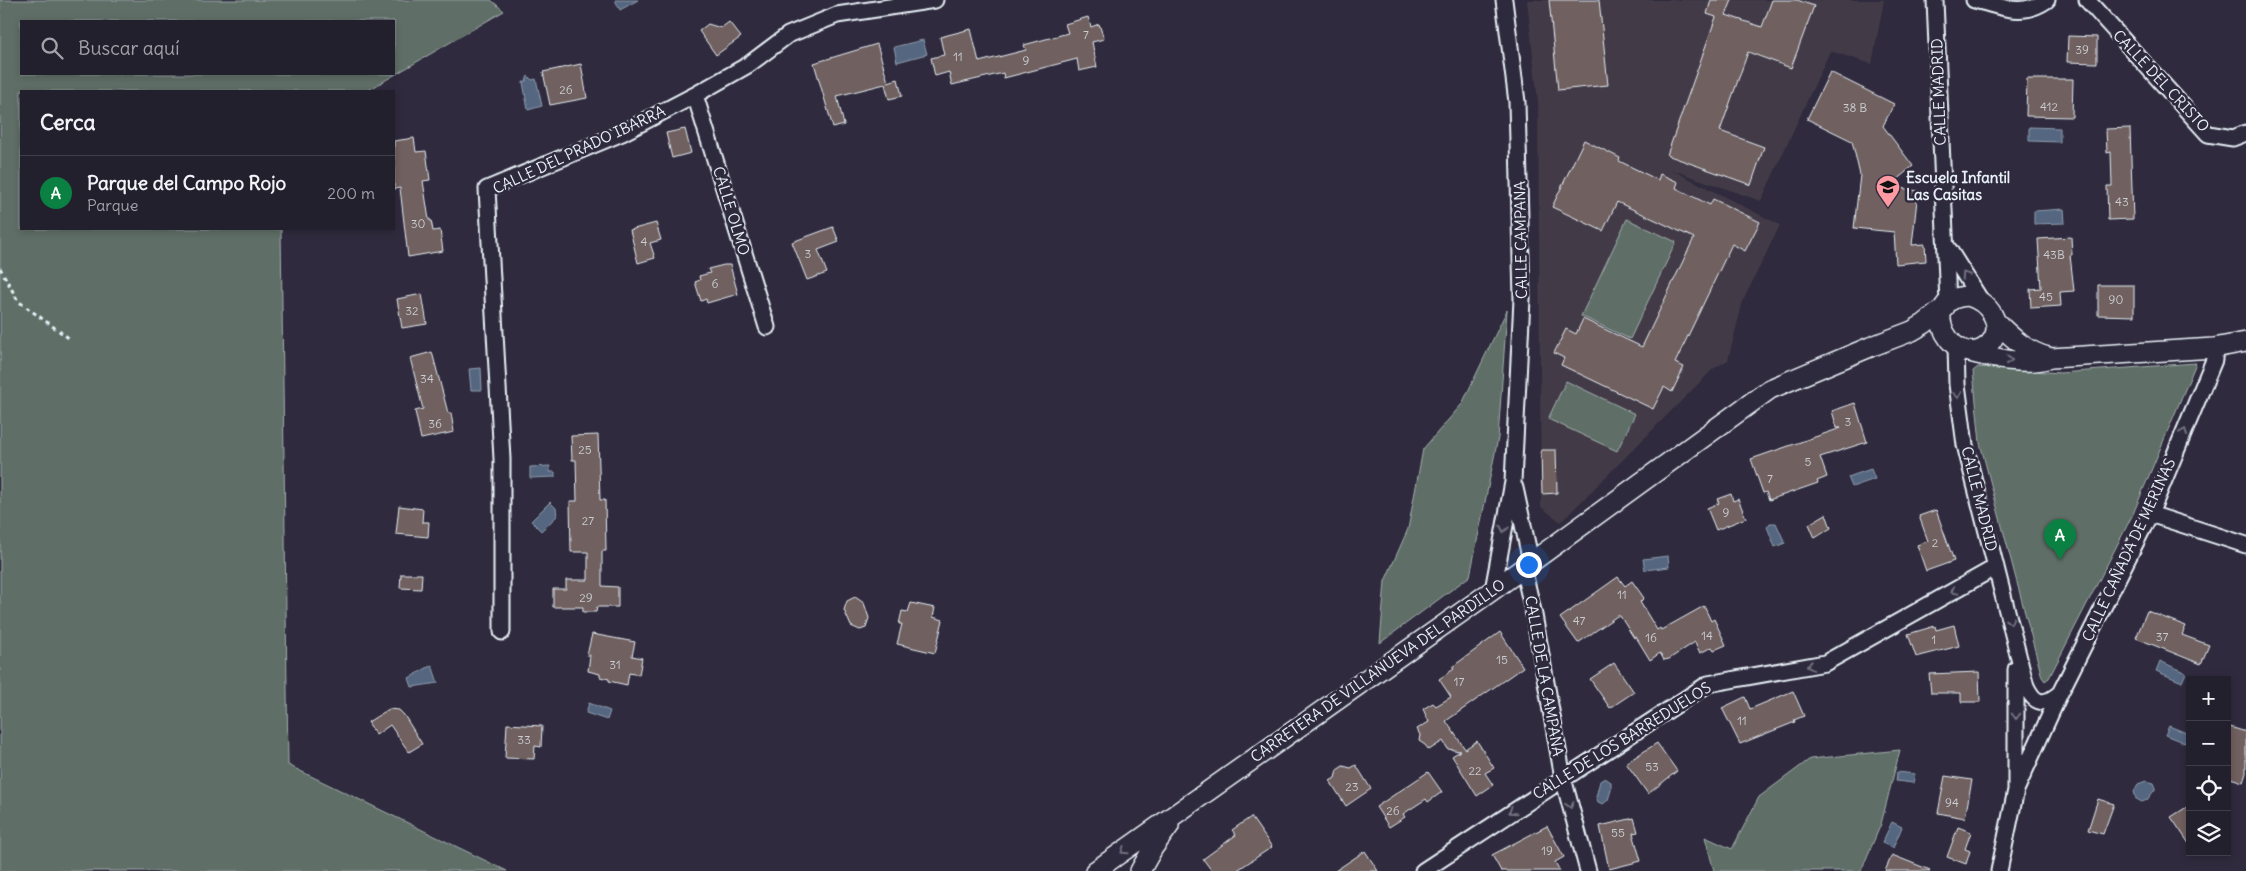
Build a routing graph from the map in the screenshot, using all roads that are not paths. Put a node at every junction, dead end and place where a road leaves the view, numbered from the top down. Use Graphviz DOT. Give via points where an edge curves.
graph roads {
  1 [pos="935,0"];
  2 [pos="1504,0"];
  3 [pos="1935,0"];
  4 [pos="1974,0"];
  5 [pos="2047,0"];
  6 [pos="2087,0"];
  7 [pos="695,96"];
  8 [pos="2246,133"];
  9 [pos="1945,244"];
  10 [pos="1947,305"];
  11 [pos="1984,305"];
  12 [pos="1996,322"];
  13 [pos="767,328"];
  14 [pos="1912,331"];
  15 [pos="2246,342"];
  16 [pos="1957,346"];
  17 [pos="2214,348"];
  18 [pos="2051,358"];
  19 [pos="1513,482"];
  20 [pos="2150,514"];
  21 [pos="2246,545"];
  22 [pos="1527,565"];
  23 [pos="1996,567"];
  24 [pos="1493,590"];
  25 [pos="502,632"];
  26 [pos="2016,649"];
  27 [pos="2060,694"];
  28 [pos="1563,778"];
  29 [pos="2016,790"];
  30 [pos="1178,813"];
  31 [pos="1095,871"];
  32 [pos="1140,871"];
  33 [pos="1423,871"];
  34 [pos="1588,871"];
  35 [pos="1999,871"];
  1 -- 7 [label="street, CALLE DEL PRADO IBARRA" via="836,14 788,35"];
  2 -- 19 [label="street, CALLE CAMPANA" via="1517,102 1520,172 1522,299"];
  3 -- 9 [label="street, CALLE MADRID"];
  4 -- 5 [label="street" via="2023,11"];
  6 -- 8 [label="street, CALLE DEL CRISTO" via="2208,134 2233,138"];
  7 -- 13 [label="street, CALLE OLMO"];
  7 -- 25 [label="street, CALLE DEL PRADO IBARRA" via="622,132 487,189 502,459"];
  9 -- 10 [label="street, CALLE MADRID"];
  11 -- 9 [label="street, one-way"];
  10 -- 11 [label="street" via="1958,297 1968,296"];
  10 -- 14 [label="street, CARRETERA DE VILLANUEVA DEL PARDILLO"];
  10 -- 16 [label="street" via="1940,324"];
  11 -- 12 [label="street"];
  12 -- 16 [label="street" via="1997,329 1991,342 1980,350"];
  12 -- 18 [label="street" via="2022,347"];
  14 -- 16 [label="street, CARRETERA DE VILLANUEVA DEL PARDILLO" via="1935,332"];
  14 -- 22 [label="street, CARRETERA DE VILLANUEVA DEL PARDILLO" via="1770,390"];
  15 -- 17 [label="street"];
  16 -- 18 [label="street, one-way" via="2003,360 2037,362"];
  16 -- 23 [label="street, CALLE MADRID, one-way" via="1957,384 1965,444"];
  17 -- 18 [label="street"];
  20 -- 17 [label="street, CALLE CAÑADA DE MERINAS, one-way" via="2214,360"];
  19 -- 22 [label="street, CALLE DE LA CAMPANA"];
  19 -- 24 [label="street, one-way"];
  20 -- 21 [label="street"];
  20 -- 27 [label="street, CALLE CAÑADA DE MERINAS"];
  22 -- 24 [label="street, CARRETERA DE VILLANUEVA DEL PARDILLO"];
  22 -- 28 [label="street, CALLE DE LA CAMPANA"];
  23 -- 26 [label="street, CALLE MADRID, one-way"];
  23 -- 28 [label="street, CALLE DE LOS BARREDUELOS, one-way" via="1825,663 1708,684"];
  24 -- 30 [label="street, CARRETERA DE VILLANUEVA DEL PARDILLO"];
  26 -- 27 [label="street, CALLE MADRID" via="2030,695 2046,702"];
  26 -- 29 [label="street, CALLE MADRID, one-way"];
  27 -- 29 [label="street, CALLE CAÑADA DE MERINAS"];
  28 -- 33 [label="street, CALLE DE LOS BARREDUELOS, one-way"];
  28 -- 34 [label="street, CALLE DE LA CAMPANA, one-way"];
  29 -- 35 [label="street"];
  30 -- 31 [label="street, CARRETERA DE VILLANUEVA DEL PARDILLO, one-way"];
  30 -- 32 [label="street, CARRETERA DE VILLANUEVA DEL PARDILLO"];
}
